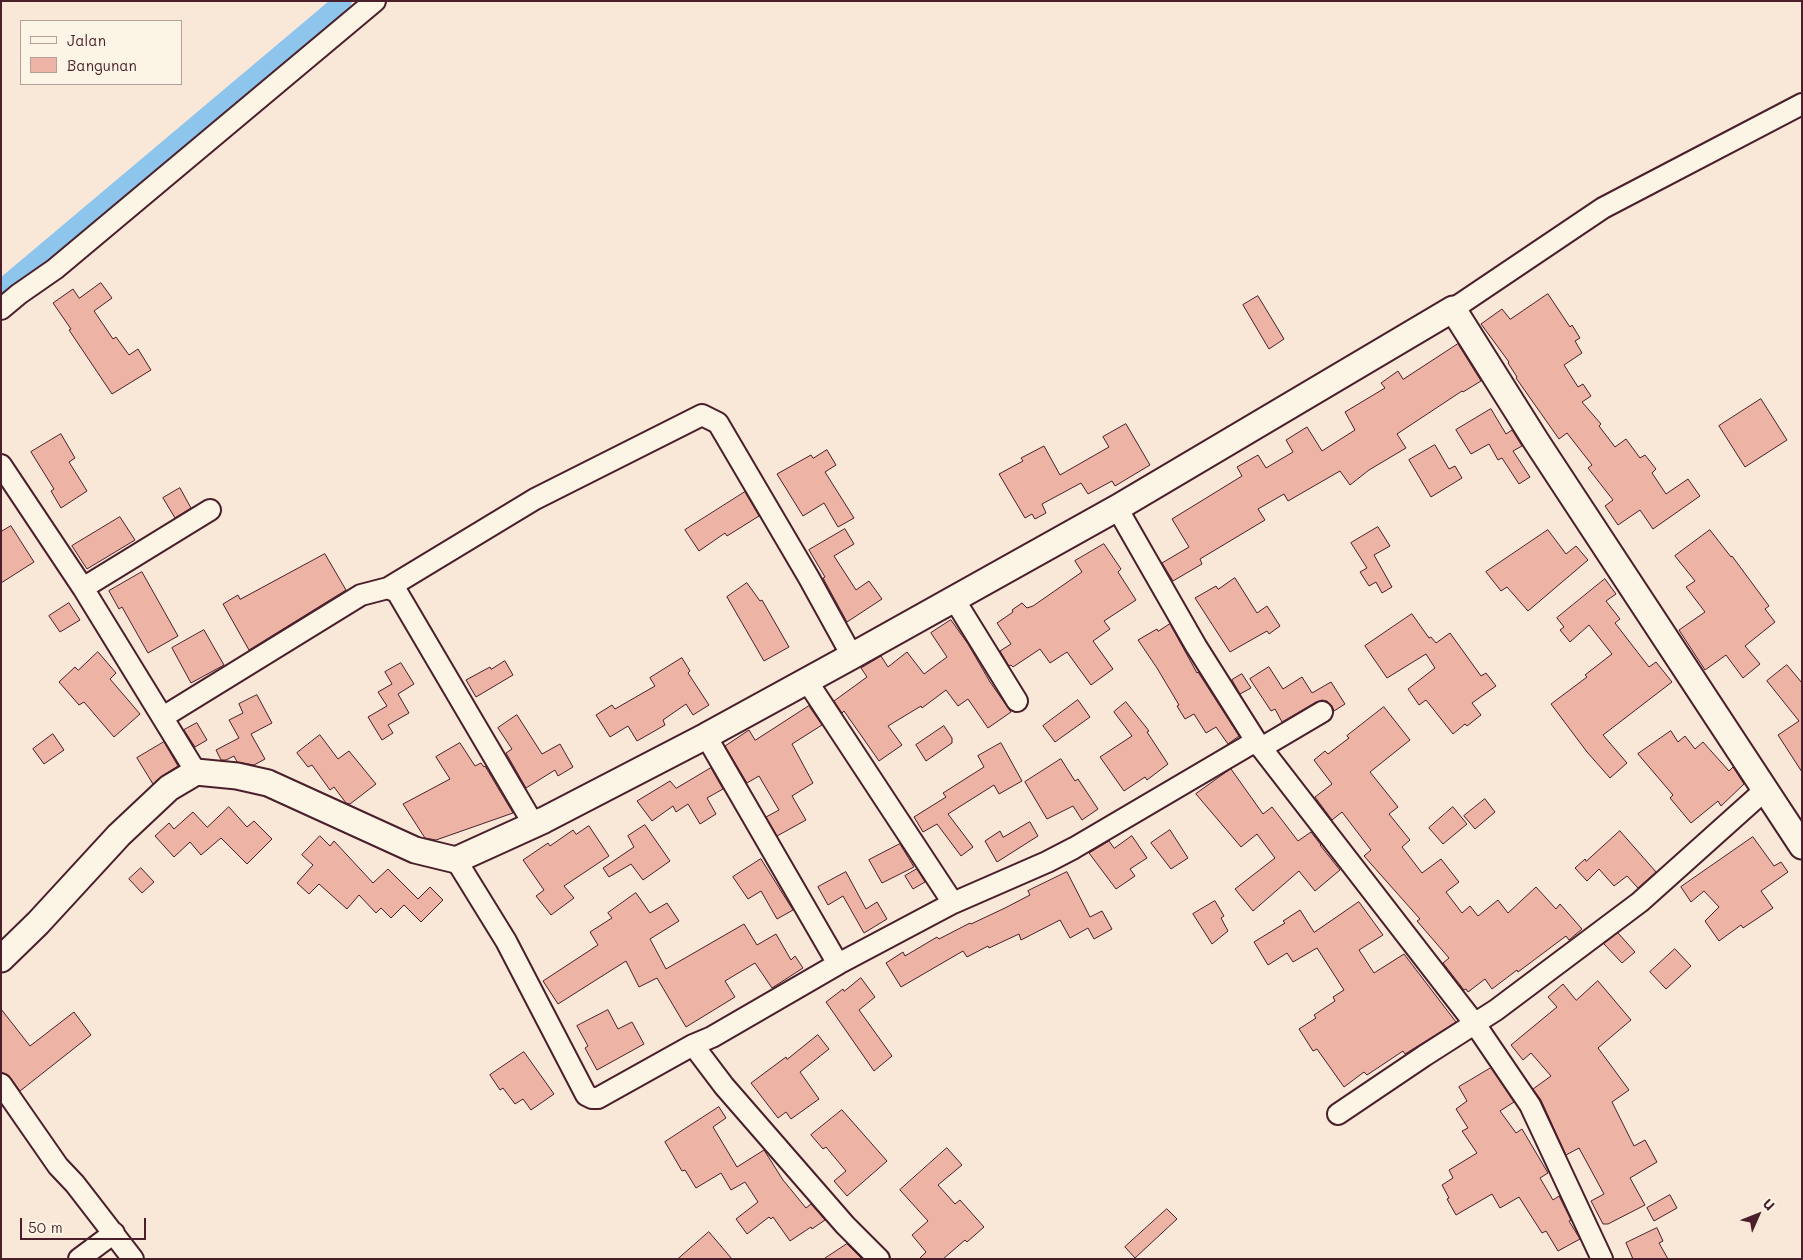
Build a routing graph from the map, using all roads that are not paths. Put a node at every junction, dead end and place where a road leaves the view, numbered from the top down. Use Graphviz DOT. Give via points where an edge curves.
graph roads {
  1 [pos="376,1"];
  2 [pos="1802,104"];
  3 [pos="1,309"];
  4 [pos="1453,309"];
  5 [pos="4,476"];
  6 [pos="1116,508"];
  7 [pos="210,510"];
  8 [pos="83,588"];
  9 [pos="388,588"];
  10 [pos="954,599"];
  11 [pos="852,656"];
  12 [pos="807,681"];
  13 [pos="1017,701"];
  14 [pos="1322,712"];
  15 [pos="163,717"];
  16 [pos="706,736"];
  17 [pos="1259,745"];
  18 [pos="196,772"];
  19 [pos="1765,790"];
  20 [pos="534,825"];
  21 [pos="1800,840"];
  22 [pos="456,860"];
  23 [pos="953,903"];
  24 [pos="1,960"];
  25 [pos="838,964"];
  26 [pos="1475,1024"];
  27 [pos="693,1045"];
  28 [pos="1,1084"];
  29 [pos="1338,1114"];
  30 [pos="114,1233"];
  31 [pos="79,1259"];
  32 [pos="132,1259"];
  33 [pos="880,1259"];
  34 [pos="1602,1259"];
  1 -- 3 [label="street" via="55,269"];
  2 -- 4 [label="street" via="1603,208"];
  4 -- 6 [label="street"];
  4 -- 19 [label="street"];
  5 -- 8 [label="street"];
  6 -- 10 [label="street"];
  6 -- 17 [label="street" via="1196,646"];
  7 -- 8 [label="street"];
  8 -- 15 [label="street"];
  9 -- 11 [label="street" via="535,499 702,416 718,423"];
  9 -- 15 [label="street" via="361,595"];
  9 -- 20 [label="street" via="397,592"];
  10 -- 11 [label="street"];
  10 -- 13 [label="street"];
  11 -- 12 [label="street"];
  12 -- 16 [label="street"];
  12 -- 23 [label="street"];
  14 -- 17 [label="street"];
  15 -- 18 [label="street"];
  16 -- 20 [label="street"];
  16 -- 25 [label="street"];
  17 -- 23 [label="street" via="1047,862"];
  17 -- 26 [label="street"];
  18 -- 22 [label="street" via="268,783 415,850"];
  18 -- 24 [label="street" via="169,788 119,835"];
  19 -- 21 [label="street"];
  19 -- 26 [label="street" via="1640,902"];
  20 -- 22 [label="street"];
  22 -- 27 [label="street" via="506,940 586,1095 598,1098"];
  23 -- 25 [label="street"];
  25 -- 27 [label="street"];
  26 -- 29 [label="street"];
  26 -- 34 [label="street" via="1530,1105"];
  27 -- 33 [label="street" via="724,1086 845,1226"];
  28 -- 30 [label="street" via="58,1166"];
  30 -- 31 [label="street"];
  30 -- 32 [label="street"];
}
